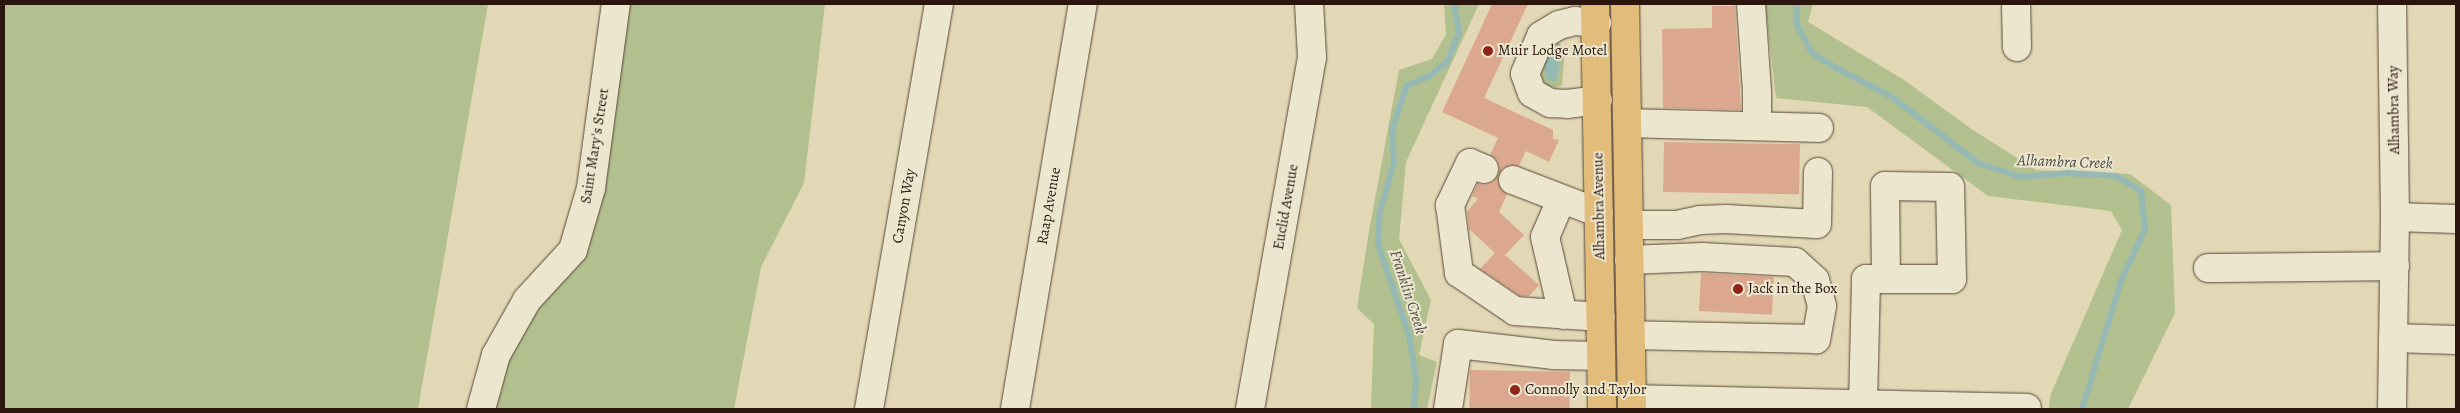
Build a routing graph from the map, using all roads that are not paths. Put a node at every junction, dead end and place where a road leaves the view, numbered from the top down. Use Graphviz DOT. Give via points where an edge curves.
graph roads {
  1 [pos="616,4"];
  2 [pos="939,4"];
  3 [pos="1083,4"];
  4 [pos="1309,4"];
  5 [pos="1624,4"];
  6 [pos="1751,4"];
  7 [pos="2016,4"];
  8 [pos="2392,4"];
  9 [pos="1596,13"];
  10 [pos="2017,47"];
  11 [pos="1598,100"];
  12 [pos="1628,123"];
  13 [pos="1757,126"];
  14 [pos="1819,128"];
  15 [pos="1484,169"];
  16 [pos="1818,172"];
  17 [pos="1513,180"];
  18 [pos="1561,200"];
  19 [pos="1599,213"];
  20 [pos="2395,217"];
  21 [pos="2456,219"];
  22 [pos="1629,226"];
  23 [pos="1629,260"];
  24 [pos="2395,266"];
  25 [pos="2208,268"];
  26 [pos="1886,279"];
  27 [pos="1563,315"];
  28 [pos="1601,317"];
  29 [pos="1631,335"];
  30 [pos="2393,338"];
  31 [pos="2456,340"];
  32 [pos="1601,356"];
  33 [pos="1632,404"];
  34 [pos="1863,404"];
  35 [pos="2027,408"];
  36 [pos="482,409"];
  37 [pos="869,409"];
  38 [pos="1015,409"];
  39 [pos="1250,409"];
  40 [pos="1448,409"];
  41 [pos="1602,409"];
  42 [pos="2392,409"];
  1 -- 36 [label="street, Saint Mary's Street" via="591,188 573,250 527,300 496,355"];
  2 -- 37 [label="street, Canyon Way"];
  3 -- 38 [label="street, Raap Avenue"];
  4 -- 39 [label="street, Euclid Avenue" via="1312,58"];
  5 -- 12 [label="main road, Alhambra Avenue"];
  6 -- 13 [label="street"];
  7 -- 10 [label="street"];
  8 -- 20 [label="street, Alhambra Way"];
  9 -- 11 [label="main road, Alhambra Avenue"];
  9 -- 11 [label="street" via="1541,36 1525,74 1532,93 1550,102 1567,104"];
  11 -- 19 [label="main road, Alhambra Avenue"];
  12 -- 13 [label="street"];
  12 -- 22 [label="main road, Alhambra Avenue"];
  13 -- 14 [label="street"];
  15 -- 27 [label="street" via="1470,163 1450,205 1460,273 1515,311"];
  16 -- 22 [label="street" via="1818,224 1726,219 1700,220 1677,226"];
  17 -- 18 [label="street"];
  18 -- 19 [label="street"];
  18 -- 27 [label="street" via="1545,237"];
  19 -- 28 [label="main road, Alhambra Avenue"];
  20 -- 21 [label="street"];
  20 -- 24 [label="street, Alhambra Way"];
  22 -- 23 [label="main road, Alhambra Avenue"];
  23 -- 29 [label="main road, Alhambra Avenue"];
  23 -- 29 [label="street" via="1702,257 1795,262 1815,280 1822,306 1816,339"];
  24 -- 25 [label="street"];
  24 -- 30 [label="street, Alhambra Way"];
  26 -- 34 [label="street" via="1866,279"];
  27 -- 28 [label="street"];
  28 -- 32 [label="main road, Alhambra Avenue"];
  29 -- 33 [label="main road, Alhambra Avenue"];
  30 -- 31 [label="street"];
  30 -- 42 [label="street, Alhambra Way"];
  32 -- 40 [label="street" via="1554,355 1458,344"];
  32 -- 41 [label="main road, Alhambra Avenue"];
  33 -- 34 [label="street"];
  34 -- 35 [label="street"];
}
